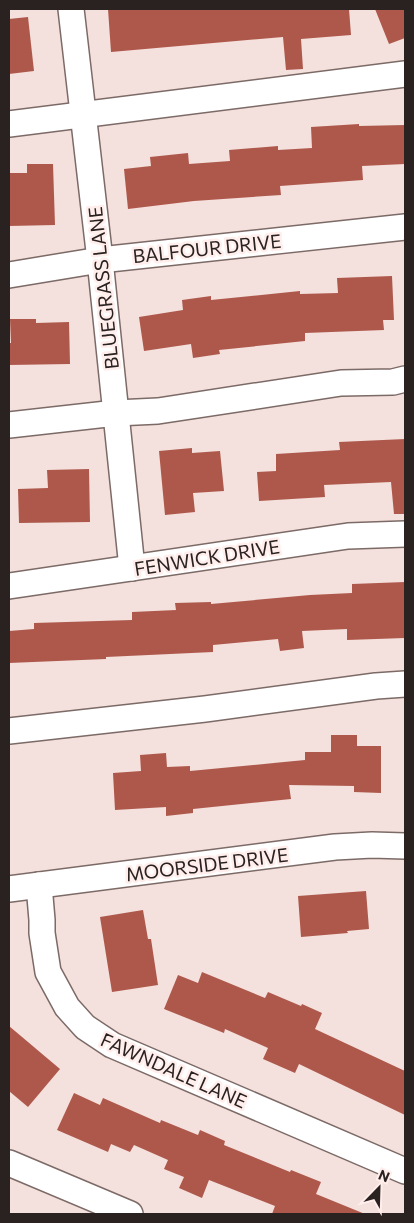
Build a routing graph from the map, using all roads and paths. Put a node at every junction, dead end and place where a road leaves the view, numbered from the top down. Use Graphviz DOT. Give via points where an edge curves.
graph roads {
  1 [pos="71,9"];
  2 [pos="405,74"];
  3 [pos="83,115"];
  4 [pos="9,124"];
  5 [pos="405,227"];
  6 [pos="100,260"];
  7 [pos="9,274"];
  8 [pos="405,380"];
  9 [pos="116,413"];
  10 [pos="9,425"];
  11 [pos="405,534"];
  12 [pos="132,568"];
  13 [pos="9,586"];
  14 [pos="405,684"];
  15 [pos="9,731"];
  16 [pos="405,846"];
  17 [pos="39,885"];
  18 [pos="9,889"];
  19 [pos="9,1163"];
  20 [pos="405,1171"];
  21 [pos="130,1214"];
  1 -- 3 [label="street, BLUEGRASS LANE"];
  2 -- 3 [label="street"];
  3 -- 4 [label="street"];
  3 -- 6 [label="street, BLUEGRASS LANE"];
  5 -- 6 [label="street, BALFOUR DRIVE"];
  6 -- 7 [label="street, BALFOUR DRIVE"];
  6 -- 9 [label="street, BLUEGRASS LANE"];
  8 -- 9 [label="street" via="341,383 158,411"];
  9 -- 10 [label="street"];
  9 -- 12 [label="street, BLUEGRASS LANE"];
  11 -- 12 [label="street, FENWICK DRIVE" via="348,536"];
  12 -- 13 [label="street, FENWICK DRIVE"];
  14 -- 15 [label="street"];
  16 -- 17 [label="street, MOORSIDE DRIVE" via="335,848"];
  17 -- 18 [label="street, MOORSIDE DRIVE"];
  17 -- 20 [label="street, FAWNDALE LANE" via="48,972 67,1008 85,1027 112,1045"];
  19 -- 21 [label="street"];
}
